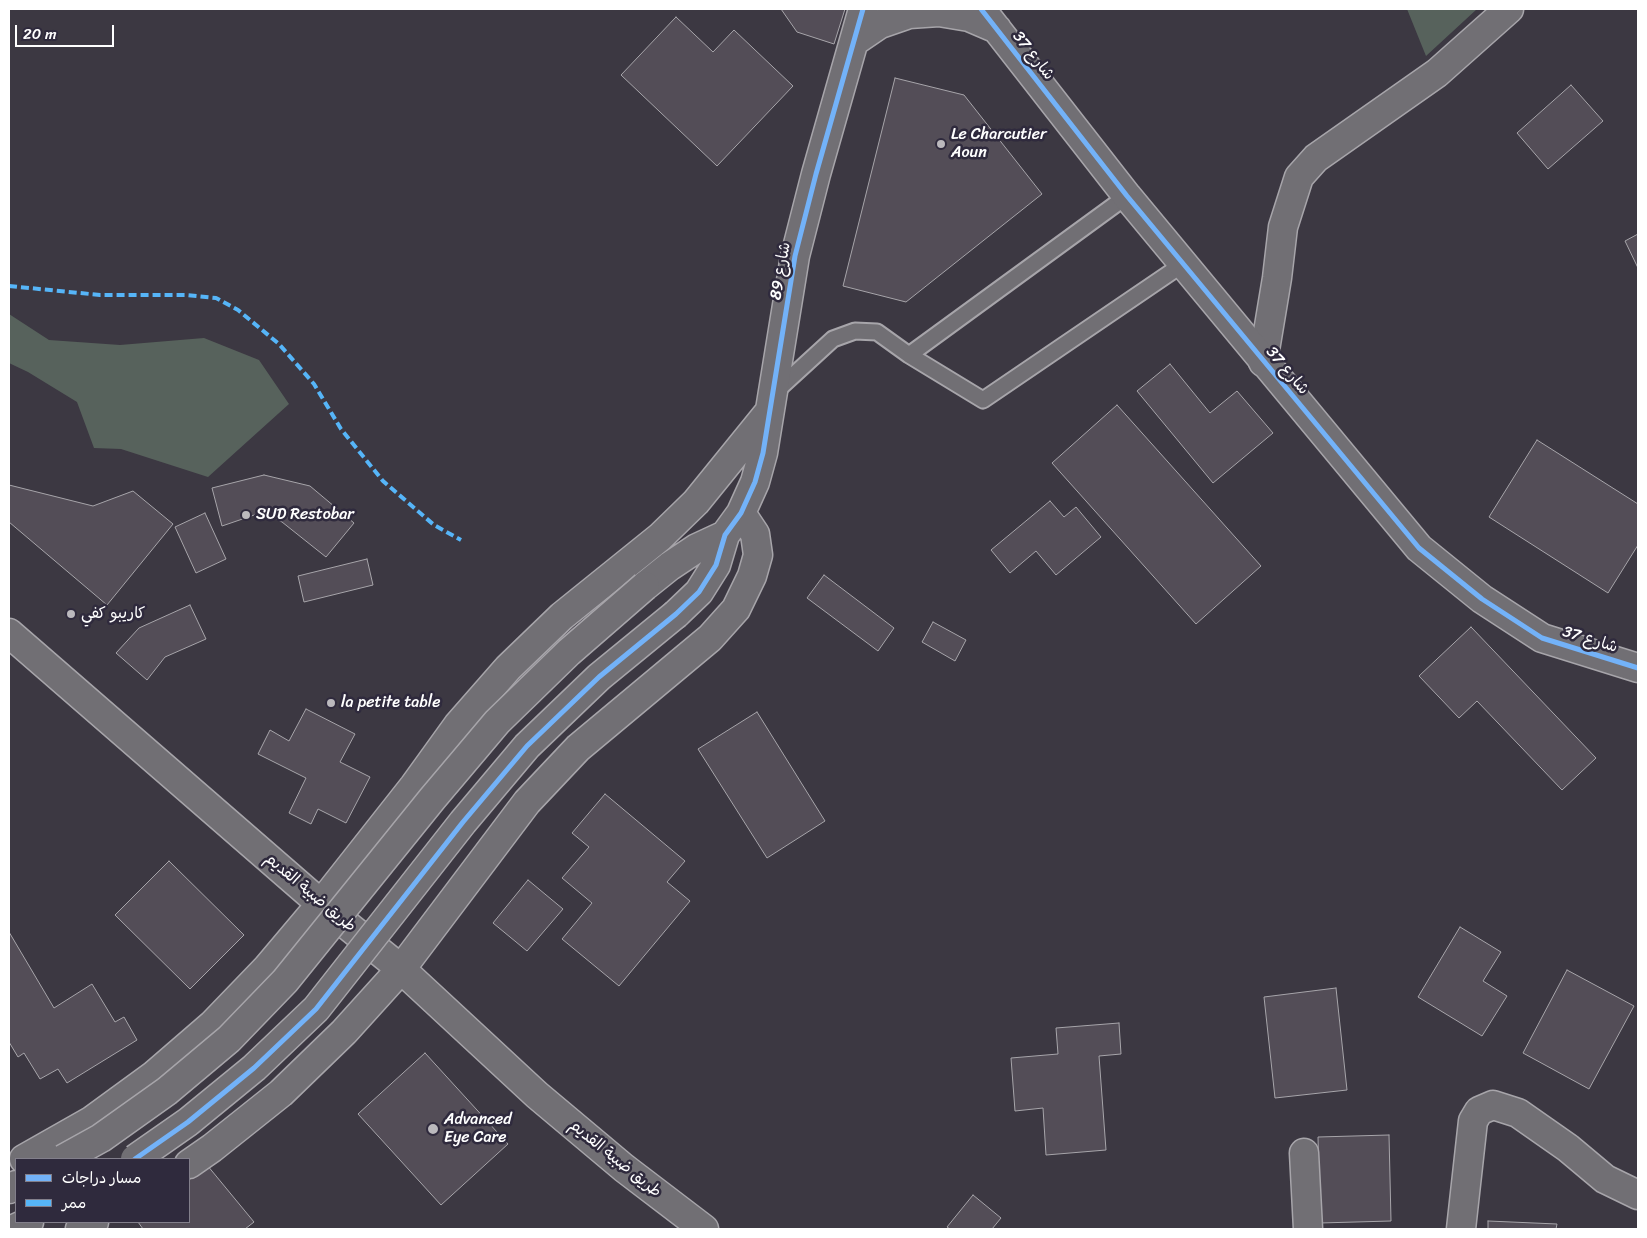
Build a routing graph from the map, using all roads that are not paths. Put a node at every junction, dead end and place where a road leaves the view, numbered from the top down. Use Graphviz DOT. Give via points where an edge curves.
graph roads {
  1 [pos="862,9"];
  2 [pos="1510,9"];
  3 [pos="989,19"];
  4 [pos="855,41"];
  5 [pos="1127,196"];
  6 [pos="1182,264"];
  7 [pos="909,354"];
  8 [pos="1263,362"];
  9 [pos="770,404"];
  10 [pos="741,512"];
  11 [pos="725,534"];
  12 [pos="9,633"];
  13 [pos="1638,668"];
  14 [pos="321,904"];
  15 [pos="401,969"];
  16 [pos="1304,1153"];
  17 [pos="26,1158"];
  18 [pos="65,1158"];
  19 [pos="136,1158"];
  20 [pos="190,1163"];
  21 [pos="1638,1195"];
  22 [pos="27,1223"];
  23 [pos="92,1223"];
  24 [pos="14,1229"];
  25 [pos="80,1229"];
  26 [pos="704,1229"];
  27 [pos="1308,1229"];
  28 [pos="1461,1229"];
  1 -- 4 [label="street, شارع 89"];
  2 -- 8 [label="street" via="1437,73 1316,158 1300,177 1283,227"];
  3 -- 4 [label="street" via="939,12 909,14 880,24"];
  3 -- 5 [label="street, شارع 37"];
  4 -- 9 [label="street, شارع 89" via="795,256"];
  5 -- 6 [label="street, شارع 37"];
  5 -- 7 [label="lane"];
  6 -- 7 [label="lane" via="983,400"];
  6 -- 8 [label="street, شارع 37"];
  7 -- 9 [label="lane" via="877,332 855,331 833,339"];
  8 -- 13 [label="street, شارع 37" via="1419,548 1482,599 1542,638"];
  9 -- 10 [label="street, شارع 89" via="764,454"];
  9 -- 14 [label="street" via="696,502 666,531 562,616 508,668 458,725"];
  10 -- 11 [label="street, شارع 89"];
  10 -- 15 [label="street" via="755,534 758,555 736,609 710,638 578,748 527,802"];
  11 -- 18 [label="street, bridge" via="676,562 646,586 569,652 497,722 285,982 229,1039 167,1091 101,1138"];
  11 -- 19 [label="street, bridge" via="716,565 699,592 599,677 527,746 316,1009 254,1068 188,1122"];
  12 -- 14 [label="street, طريق ضبية القديم"];
  14 -- 15 [label="street, طريق ضبية القديم"];
  14 -- 17 [label="street" via="267,968 213,1024 154,1075 99,1115"];
  15 -- 20 [label="street" via="344,1032 280,1093"];
  15 -- 26 [label="street, طريق ضبية القديم" via="537,1095"];
  16 -- 27 [label="street"];
  21 -- 28 [label="street" via="1605,1179 1518,1113 1492,1105 1479,1111 1473,1122"];
  22 -- 24 [label="street"];
  23 -- 25 [label="street"];
}
